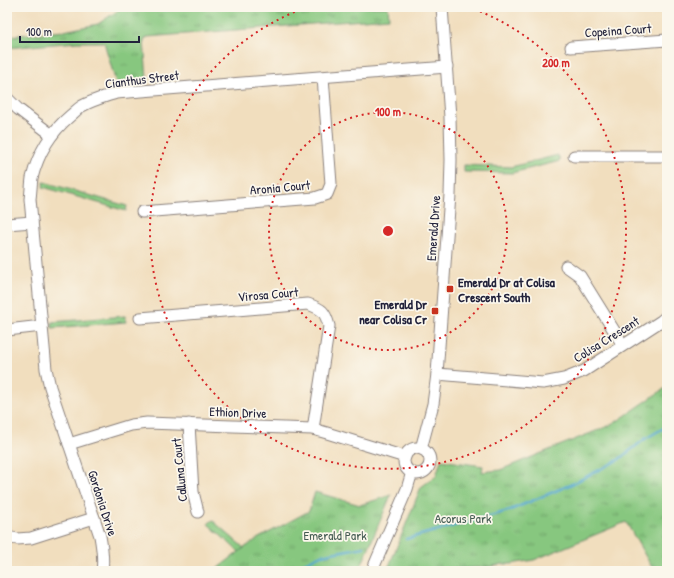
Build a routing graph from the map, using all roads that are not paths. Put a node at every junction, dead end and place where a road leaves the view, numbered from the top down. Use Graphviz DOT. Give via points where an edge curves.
graph roads {
  1 [pos="442,7"];
  2 [pos="667,40"];
  3 [pos="571,48"];
  4 [pos="447,67"];
  5 [pos="323,77"];
  6 [pos="7,98"];
  7 [pos="52,135"];
  8 [pos="574,156"];
  9 [pos="667,156"];
  10 [pos="142,212"];
  11 [pos="32,222"];
  12 [pos="7,224"];
  13 [pos="566,266"];
  14 [pos="667,316"];
  15 [pos="140,318"];
  16 [pos="42,326"];
  17 [pos="7,330"];
  18 [pos="623,345"];
  19 [pos="437,374"];
  20 [pos="189,424"];
  21 [pos="313,429"];
  22 [pos="69,444"];
  23 [pos="421,449"];
  24 [pos="405,457"];
  25 [pos="412,472"];
  26 [pos="198,512"];
  27 [pos="94,518"];
  28 [pos="7,536"];
  29 [pos="102,571"];
  30 [pos="372,571"];
  1 -- 4 [label="street, Emerald Drive"];
  2 -- 3 [label="street, Copeina Court"];
  4 -- 5 [label="street, Cianthus Street"];
  4 -- 19 [label="street, Emerald Drive" via="451,176"];
  5 -- 7 [label="street, Cianthus Street" via="116,93 80,107"];
  5 -- 10 [label="street, Aronia Court" via="331,184 327,194 315,198"];
  6 -- 7 [label="street"];
  7 -- 11 [label="street, Cianthus Street" via="40,155 32,180"];
  8 -- 9 [label="street"];
  11 -- 12 [label="street"];
  11 -- 16 [label="street, Cianthus Street"];
  13 -- 18 [label="street" via="580,276"];
  14 -- 18 [label="street, Colisa Crescent"];
  15 -- 21 [label="street, Virosa Court" via="308,304 319,308 326,315 330,326"];
  16 -- 17 [label="street"];
  16 -- 22 [label="street, Cianthus Street" via="50,387"];
  18 -- 19 [label="street, Colisa Crescent" via="584,371 564,379 544,382"];
  19 -- 23 [label="street, Emerald Drive" via="433,404"];
  20 -- 21 [label="street, Ethion Drive"];
  20 -- 22 [label="street, Ethion Drive" via="131,425"];
  20 -- 26 [label="street, Calluna Court" via="192,492"];
  21 -- 24 [label="street, Ethion Drive"];
  22 -- 27 [label="street, Gordonia Drive"];
  23 -- 24 [label="street" via="410,451"];
  23 -- 25 [label="street" via="430,457 429,465 424,472"];
  24 -- 25 [label="street" via="405,464"];
  25 -- 30 [label="street"];
  27 -- 28 [label="street" via="31,538 17,539"];
  27 -- 29 [label="street, Gordonia Drive" via="103,551"];
}
